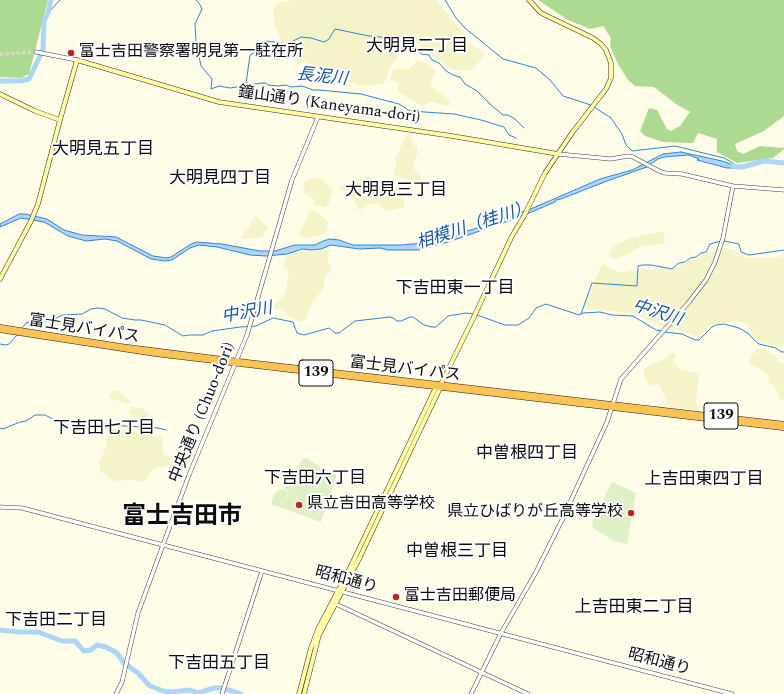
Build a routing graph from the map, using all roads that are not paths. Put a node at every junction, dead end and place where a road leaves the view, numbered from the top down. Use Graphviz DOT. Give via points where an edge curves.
graph roads {
  1 [pos="529,0"];
  2 [pos="37,52"];
  3 [pos="77,60"];
  4 [pos="0,94"];
  5 [pos="318,117"];
  6 [pos="60,120"];
  7 [pos="558,154"];
  8 [pos="733,186"];
  9 [pos="784,190"];
  10 [pos="0,279"];
  11 [pos="0,327"];
  12 [pos="0,330"];
  13 [pos="19,332"];
  14 [pos="236,362"];
  15 [pos="439,386"];
  16 [pos="613,406"];
  17 [pos="784,424"];
  18 [pos="784,428"];
  19 [pos="0,507"];
  20 [pos="163,545"];
  21 [pos="262,571"];
  22 [pos="340,591"];
  23 [pos="336,604"];
  24 [pos="501,633"];
  25 [pos="482,671"];
  26 [pos="223,693"];
  27 [pos="116,694"];
  28 [pos="299,694"];
  29 [pos="304,694"];
  30 [pos="471,694"];
  31 [pos="528,694"];
  32 [pos="732,694"];
  1 -- 7 [label="main road" via="541,12 597,41 606,50 612,64 611,78 606,89"];
  2 -- 3 [label="street"];
  3 -- 5 [label="main road, 鐘山通り (Kaneyama-dori)" via="219,102"];
  3 -- 6 [label="main road"];
  4 -- 6 [label="main road"];
  5 -- 7 [label="main road, 鐘山通り (Kaneyama-dori)"];
  5 -- 14 [label="street, 中央通り (Chuo-dori)" via="292,180 247,335"];
  6 -- 10 [label="main road" via="34,215"];
  7 -- 8 [label="street, 鐘山通り (Kaneyama-dori)" via="611,159 634,157 665,173 682,174"];
  7 -- 15 [label="main road" via="545,173 512,236"];
  8 -- 9 [label="street"];
  8 -- 16 [label="street" via="721,246 706,280 621,379"];
  11 -- 13 [label="highway, 富士見バイパス / 139"];
  12 -- 13 [label="highway, 富士見バイパス / 139"];
  13 -- 14 [label="highway, 富士見バイパス / 139" via="148,353"];
  14 -- 15 [label="highway, 富士見バイパス / 139"];
  14 -- 20 [label="street, 中央通り (Chuo-dori)"];
  15 -- 16 [label="highway, 富士見バイパス / 139"];
  15 -- 22 [label="main road"];
  16 -- 17 [label="highway, 富士見バイパス / 139"];
  16 -- 18 [label="highway, 富士見バイパス / 139"];
  16 -- 24 [label="street" via="562,520"];
  19 -- 20 [label="street, 昭和通り" via="22,508"];
  20 -- 21 [label="street, 昭和通り"];
  20 -- 27 [label="street, 中央通り (Chuo-dori)" via="138,613 121,685"];
  21 -- 22 [label="street, 昭和通り"];
  21 -- 26 [label="street"];
  22 -- 23 [label="main road"];
  22 -- 24 [label="street, 昭和通り"];
  22 -- 28 [label="main road" via="314,638"];
  23 -- 25 [label="street"];
  23 -- 29 [label="main road" via="319,635"];
  24 -- 25 [label="street"];
  24 -- 32 [label="street, 昭和通り"];
  25 -- 30 [label="street"];
  25 -- 31 [label="street"];
}
